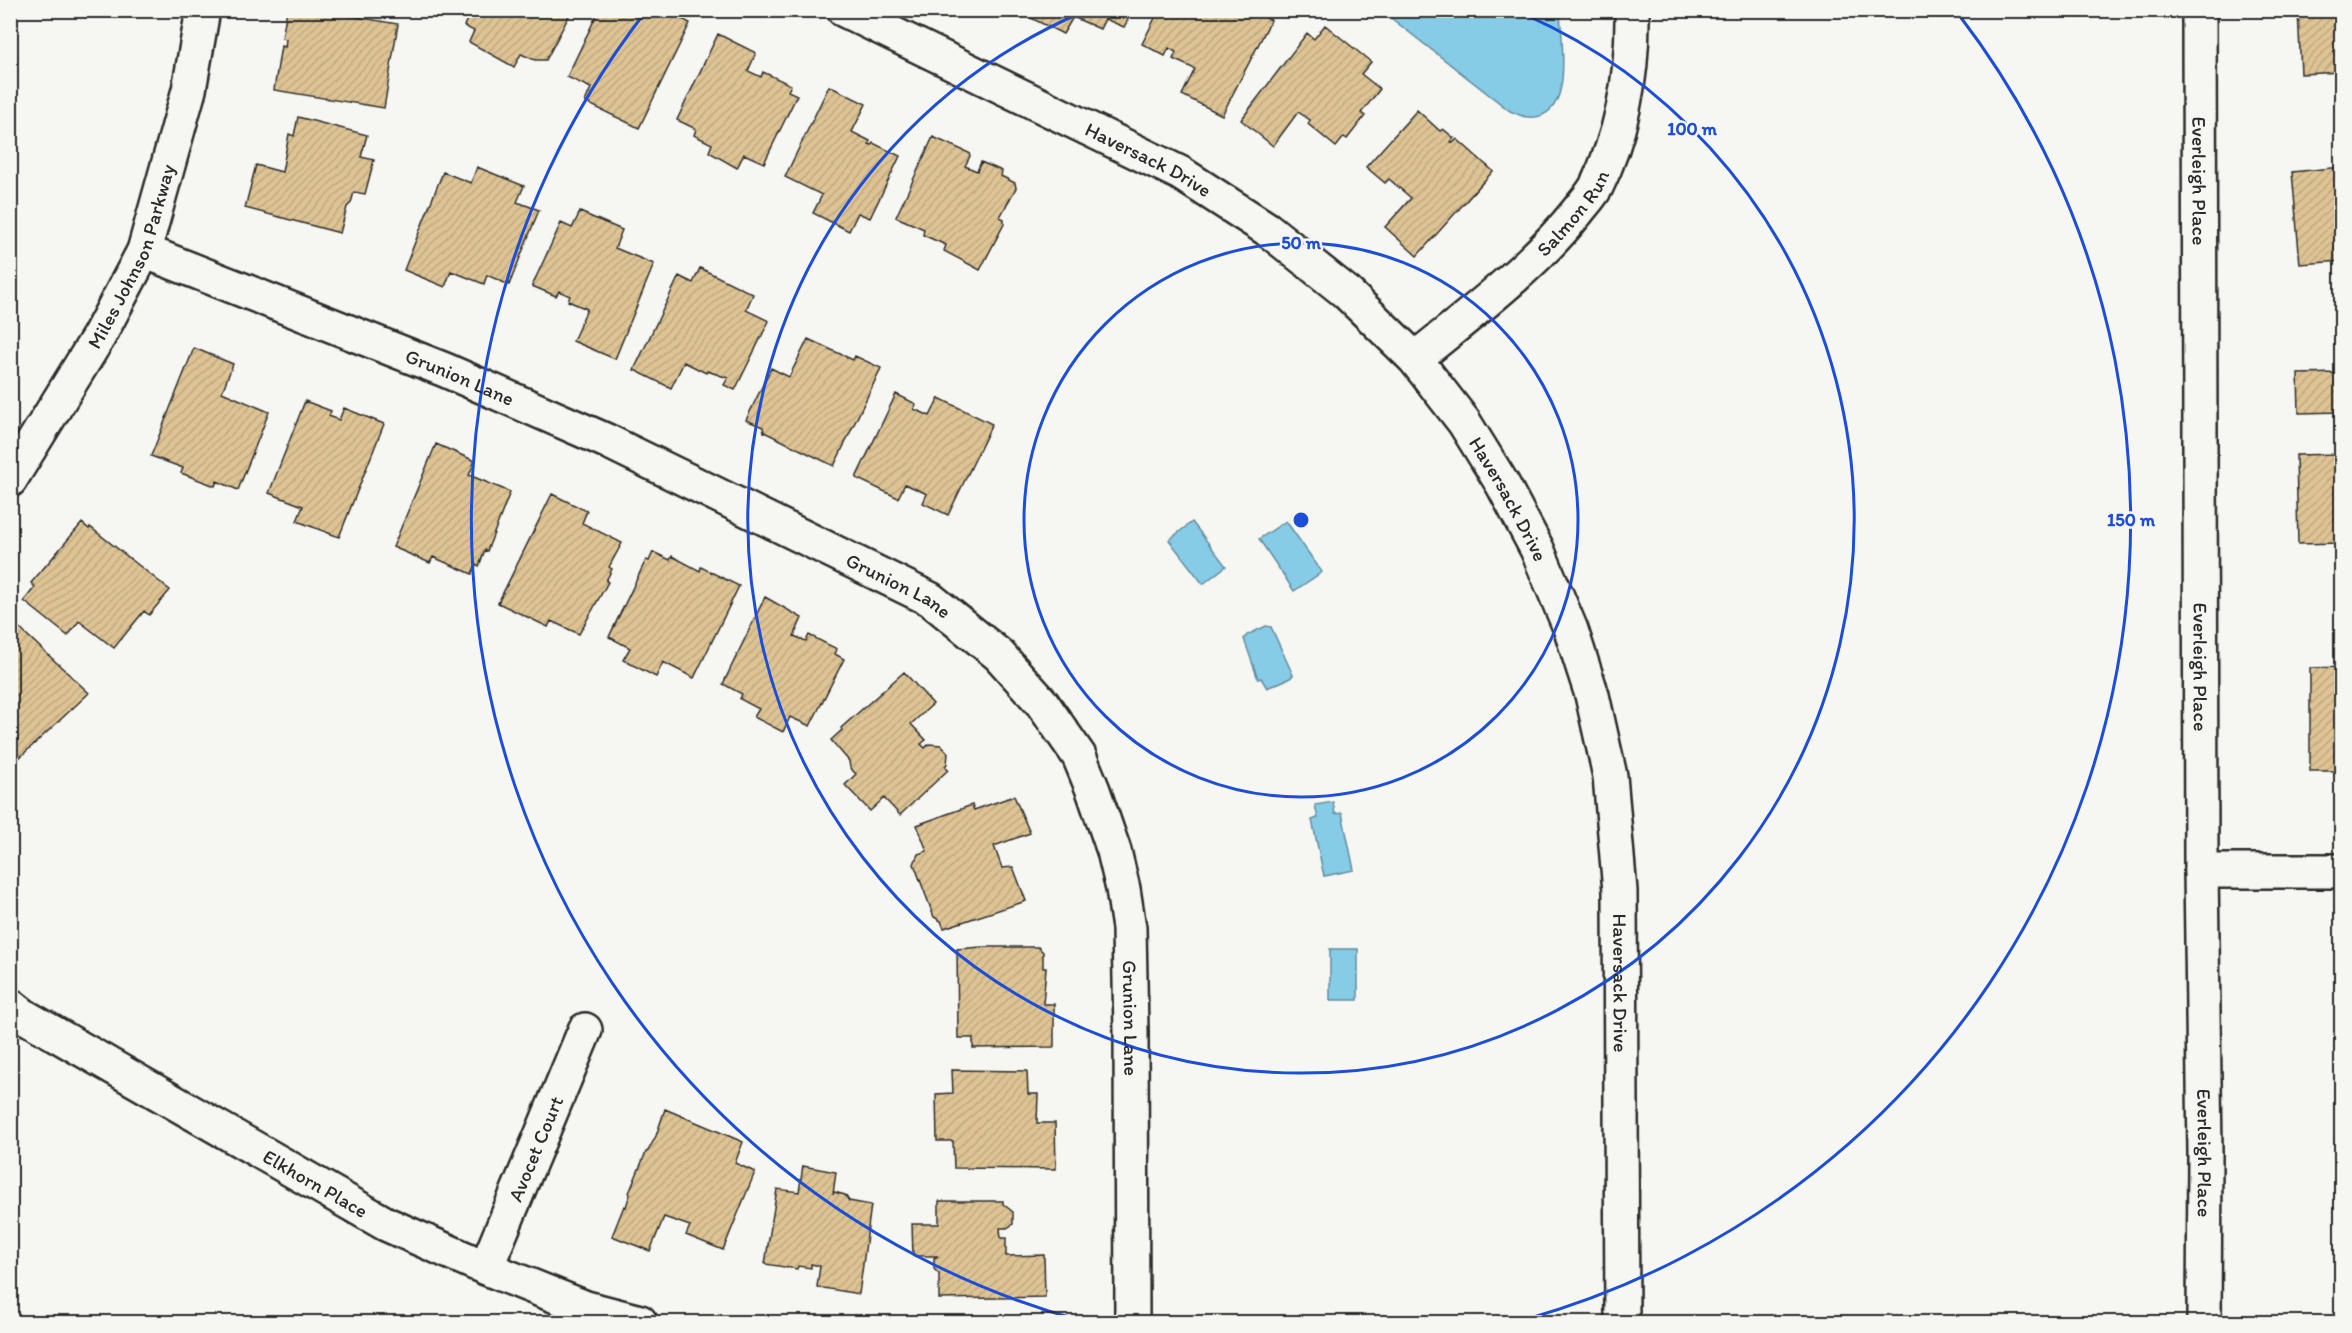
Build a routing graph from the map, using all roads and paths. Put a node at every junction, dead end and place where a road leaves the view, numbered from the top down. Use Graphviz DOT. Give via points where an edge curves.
graph roads {
  1 [pos="203,10"];
  2 [pos="844,10"];
  3 [pos="1632,10"];
  4 [pos="2199,10"];
  5 [pos="144,251"];
  6 [pos="1415,359"];
  7 [pos="10,480"];
  8 [pos="2201,871"];
  9 [pos="2342,871"];
  10 [pos="10,1005"];
  11 [pos="585,1030"];
  12 [pos="486,1268"];
  13 [pos="640,1323"];
  14 [pos="1132,1323"];
  15 [pos="1622,1323"];
  16 [pos="2204,1323"];
  1 -- 5 [label="street, Miles Johnson Parkway" via="189,90"];
  2 -- 6 [label="street, Haversack Drive" via="1180,173 1267,229 1346,292"];
  3 -- 6 [label="street, Salmon Run" via="1633,54 1626,102 1595,189 1525,268"];
  4 -- 8 [label="street, Everleigh Place"];
  5 -- 7 [label="street, Miles Johnson Parkway" via="99,336"];
  5 -- 14 [label="street, Grunion Lane" via="445,370 607,441 930,599 999,655 1042,703 1079,756 1094,790 1123,889 1129,928"];
  6 -- 15 [label="street, Haversack Drive" via="1464,422 1537,549 1578,651 1610,776 1620,891"];
  8 -- 9 [label="street"];
  8 -- 16 [label="street, Everleigh Place"];
  10 -- 12 [label="street, Elkhorn Place" via="386,1224"];
  11 -- 12 [label="street, Avocet Court"];
  12 -- 13 [label="street, Elkhorn Place" via="586,1308"];
}
